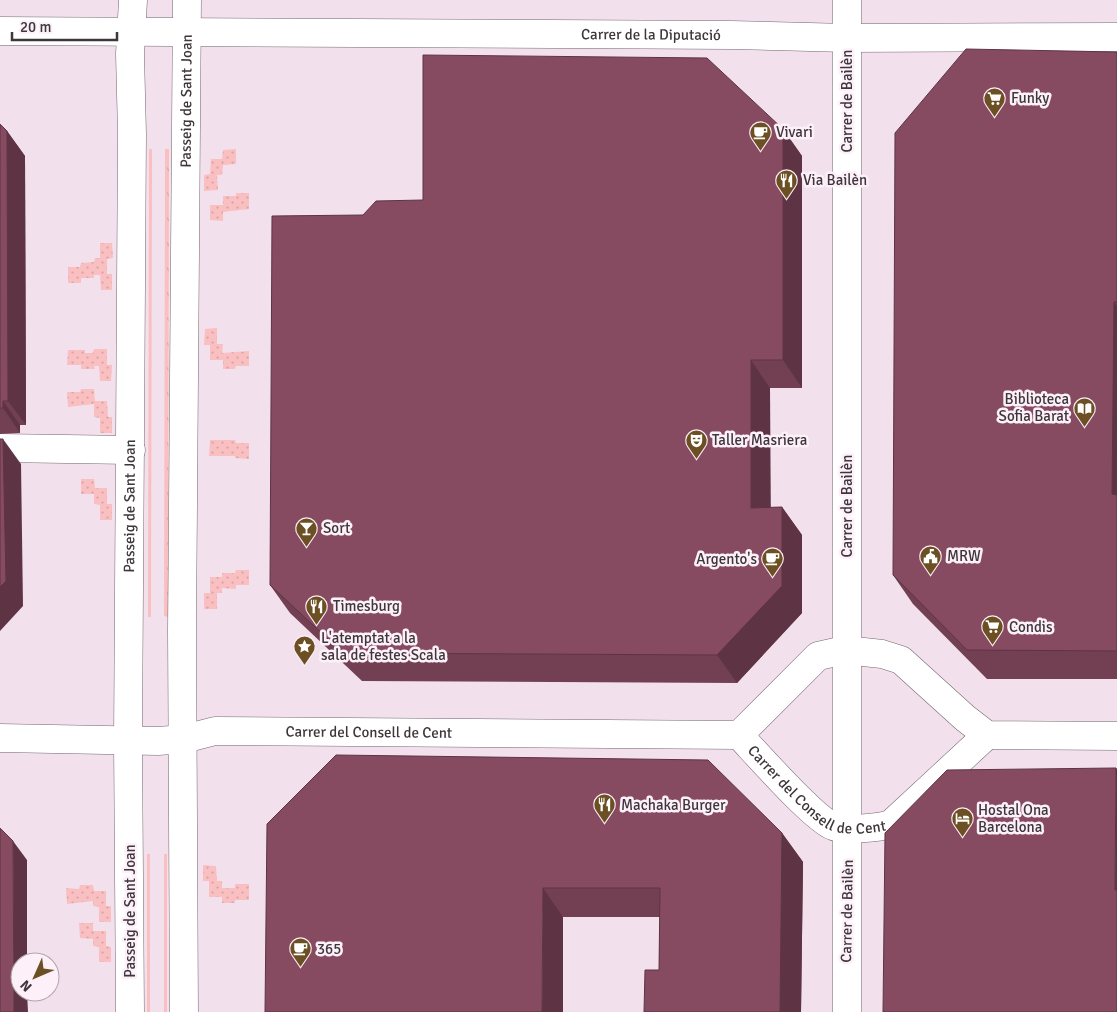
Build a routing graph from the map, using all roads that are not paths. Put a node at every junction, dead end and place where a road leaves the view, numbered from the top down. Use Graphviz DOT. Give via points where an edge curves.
graph roads {
  1 [pos="133,0"];
  2 [pos="187,0"];
  3 [pos="848,0"];
  4 [pos="0,31"];
  5 [pos="132,32"];
  6 [pos="187,33"];
  7 [pos="1117,37"];
  8 [pos="847,38"];
  9 [pos="0,448"];
  10 [pos="132,450"];
  11 [pos="845,650"];
  12 [pos="739,735"];
  13 [pos="987,735"];
  14 [pos="1117,736"];
  15 [pos="0,738"];
  16 [pos="184,739"];
  17 [pos="128,741"];
  18 [pos="848,827"];
  19 [pos="130,1012"];
  20 [pos="184,1012"];
  21 [pos="846,1012"];
  1 -- 5 [label="street, Passeig de Sant Joan"];
  2 -- 6 [label="street, Passeig de Sant Joan"];
  3 -- 8 [label="street, Carrer de Bailèn"];
  4 -- 5 [label="street"];
  5 -- 6 [label="street, Carrer de la Diputació"];
  5 -- 10 [label="street, Passeig de Sant Joan"];
  6 -- 8 [label="street, Carrer de la Diputació"];
  6 -- 16 [label="street, Passeig de Sant Joan"];
  7 -- 8 [label="street, Carrer de la Diputació"];
  8 -- 11 [label="street, Carrer de Bailèn"];
  9 -- 10 [label="street"];
  10 -- 17 [label="street, Passeig de Sant Joan"];
  11 -- 12 [label="street, Carrer del Consell de Cent" via="818,656"];
  11 -- 13 [label="street, Carrer del Consell de Cent" via="882,654 901,660"];
  11 -- 18 [label="street, Carrer de Bailèn"];
  12 -- 16 [label="street, Carrer del Consell de Cent" via="215,731"];
  12 -- 18 [label="street, Carrer del Consell de Cent" via="816,814 834,826"];
  13 -- 14 [label="street"];
  13 -- 18 [label="street, Carrer del Consell de Cent" via="891,824"];
  15 -- 17 [label="street, Carrer del Consell de Cent"];
  16 -- 17 [label="street, Carrer del Consell de Cent"];
  16 -- 20 [label="street, Passeig de Sant Joan"];
  17 -- 19 [label="street, Passeig de Sant Joan"];
  18 -- 21 [label="street, Carrer de Bailèn"];
}
